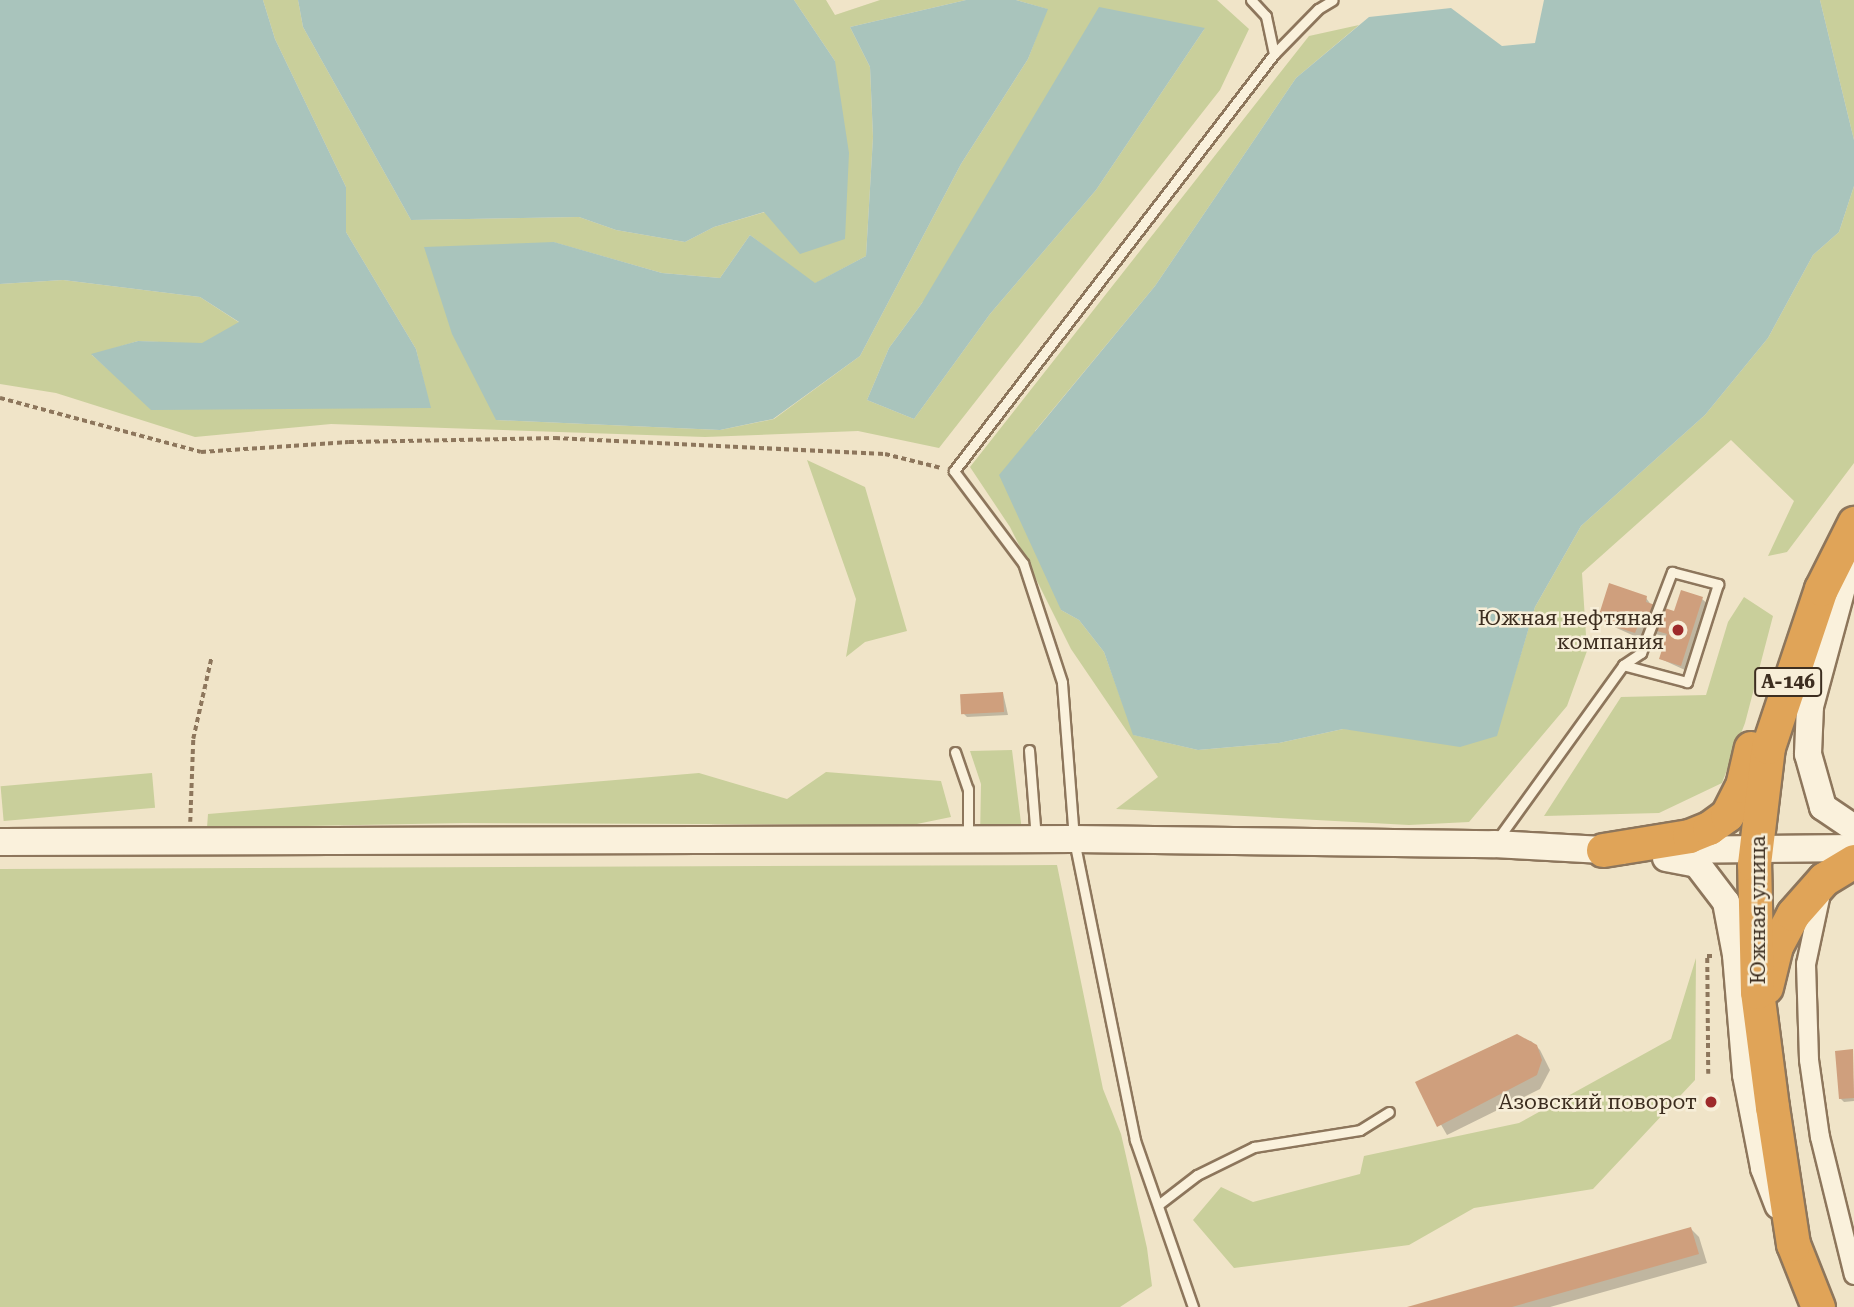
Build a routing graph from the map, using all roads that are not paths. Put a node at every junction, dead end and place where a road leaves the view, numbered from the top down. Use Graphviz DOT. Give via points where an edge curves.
graph roads {
  1 [pos="1251,0"];
  2 [pos="1333,0"];
  3 [pos="1274,54"];
  4 [pos="1854,510"];
  5 [pos="1854,523"];
  6 [pos="1854,541"];
  7 [pos="1623,665"];
  8 [pos="1029,750"];
  9 [pos="955,752"];
  10 [pos="1854,828"];
  11 [pos="968,839"];
  12 [pos="1036,839"];
  13 [pos="1074,839"];
  14 [pos="0,842"];
  15 [pos="1494,844"];
  16 [pos="1854,848"];
  17 [pos="1614,850"];
  18 [pos="1755,852"];
  19 [pos="1854,861"];
  20 [pos="1824,879"];
  21 [pos="1763,1031"];
  22 [pos="1389,1112"];
  23 [pos="1158,1205"];
  24 [pos="1793,1244"];
  25 [pos="1854,1275"];
  26 [pos="1193,1307"];
  27 [pos="1818,1307"];
  1 -- 3 [label="lane" via="1266,16"];
  2 -- 3 [label="lane"];
  3 -- 13 [label="lane" via="954,471 1023,563 1062,682"];
  4 -- 17 [label="highway" via="1821,557 1763,693 1742,786 1727,815 1689,836"];
  5 -- 18 [label="highway, Южная улица / А-146" via="1821,589 1768,747"];
  6 -- 10 [label="street" via="1810,706 1808,754 1823,807"];
  7 -- 7 [label="lane" via="1688,682 1718,584 1672,572 1641,653"];
  7 -- 15 [label="lane"];
  8 -- 12 [label="lane"];
  9 -- 11 [label="lane" via="968,789"];
  11 -- 12 [label="street"];
  11 -- 14 [label="street"];
  12 -- 13 [label="street"];
  13 -- 15 [label="street"];
  13 -- 23 [label="lane" via="1135,1140"];
  15 -- 17 [label="street"];
  16 -- 18 [label="street"];
  17 -- 18 [label="street"];
  17 -- 24 [label="street" via="1697,864 1726,902 1736,955 1746,1075 1764,1168"];
  18 -- 21 [label="highway, Южная улица / А-146" via="1754,942"];
  19 -- 20 [label="highway"];
  20 -- 21 [label="highway" via="1793,914 1776,946 1766,978"];
  20 -- 25 [label="street" via="1806,964 1809,1060 1820,1137"];
  21 -- 24 [label="highway, Южная улица / А-146"];
  22 -- 23 [label="lane" via="1360,1130 1254,1147 1197,1175"];
  23 -- 26 [label="lane"];
  24 -- 27 [label="highway, Южная улица / А-146"];
}
